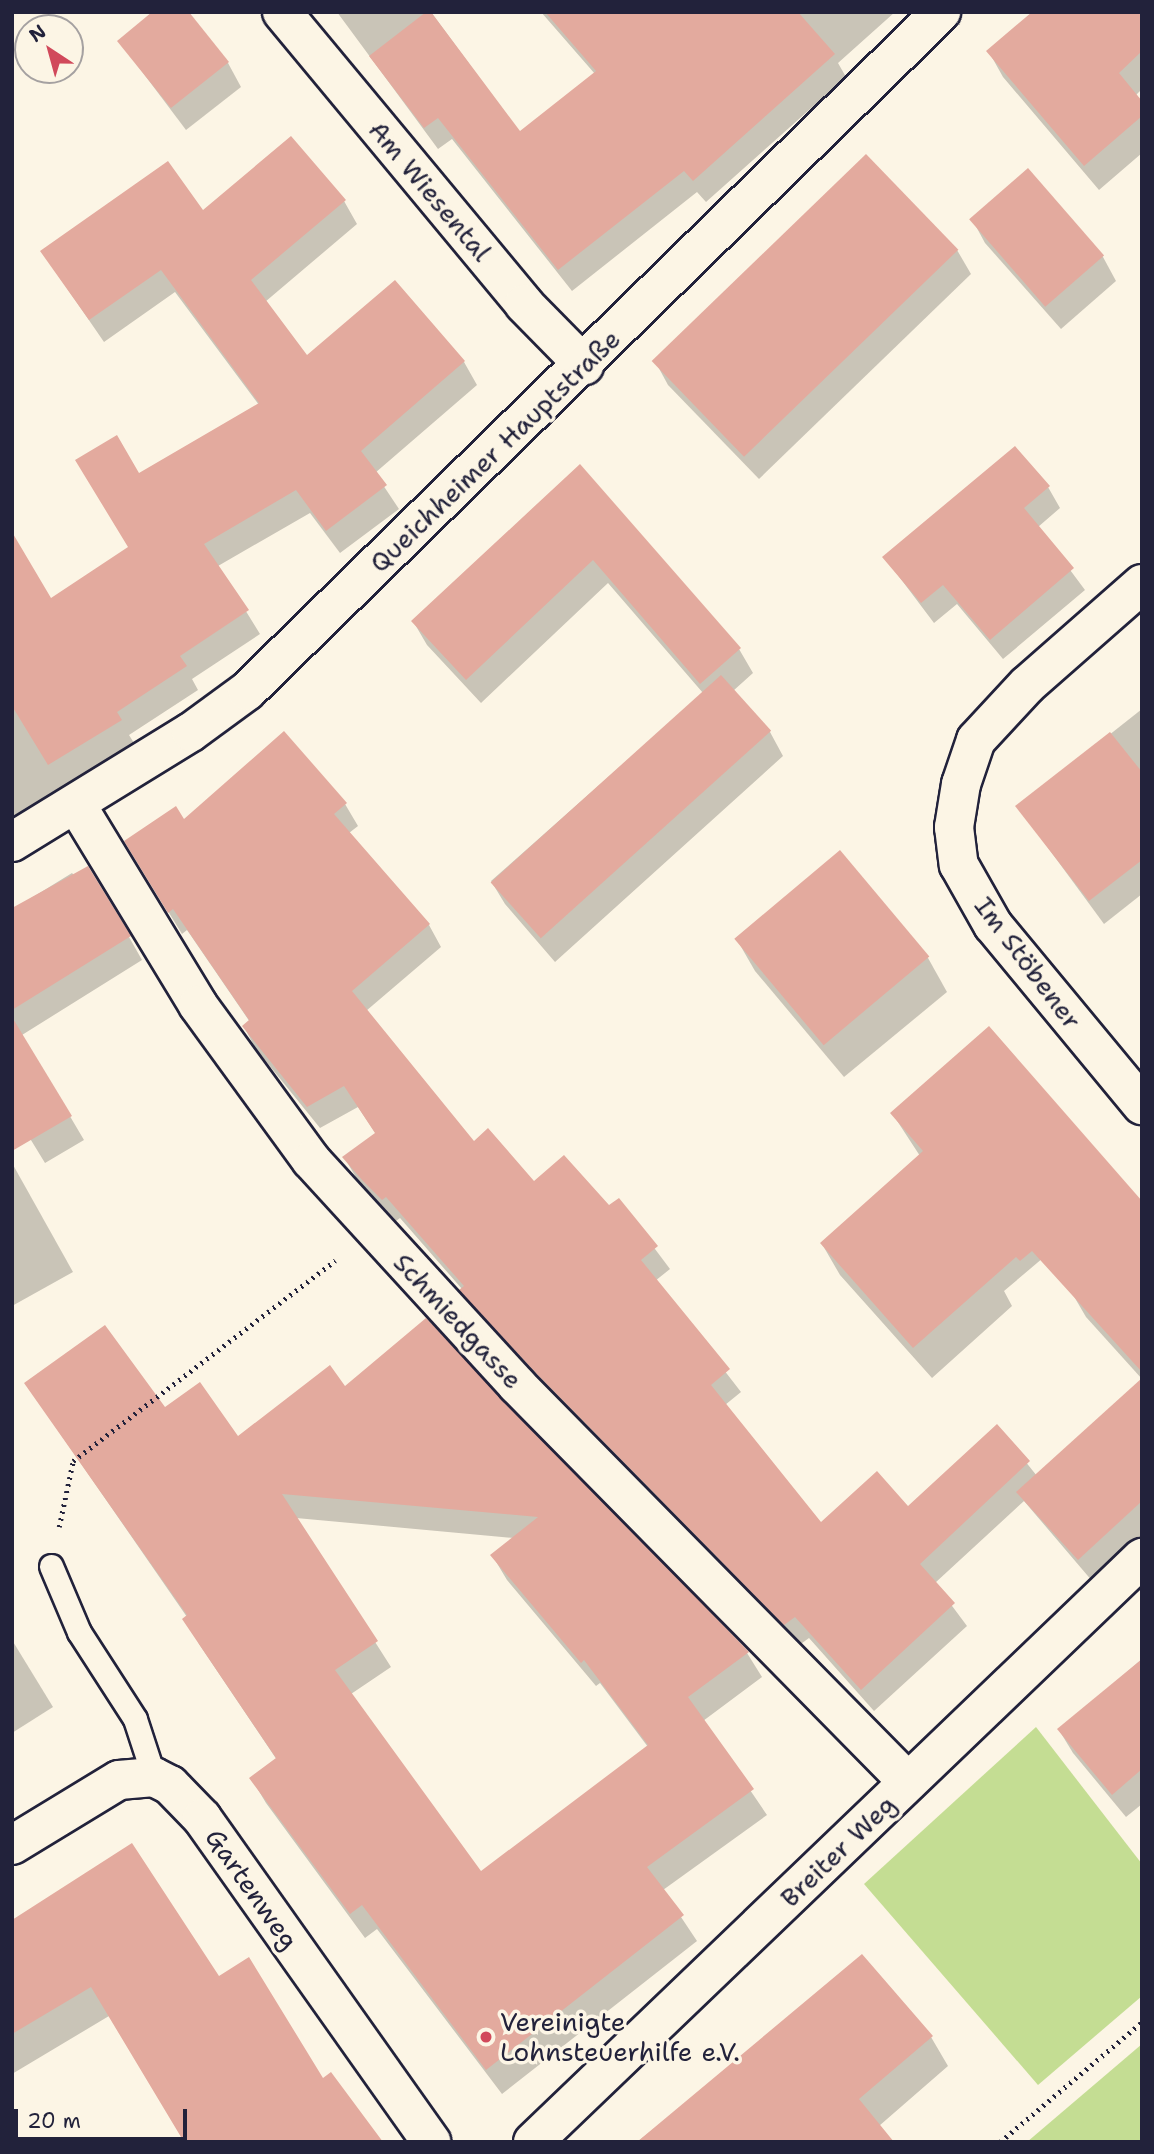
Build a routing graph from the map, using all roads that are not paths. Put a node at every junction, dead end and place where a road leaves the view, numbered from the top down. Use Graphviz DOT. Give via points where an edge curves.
graph roads {
  1 [pos="282,12"];
  2 [pos="941,12"];
  3 [pos="584,365"];
  4 [pos="1142,584"];
  5 [pos="76,804"];
  6 [pos="12,842"];
  7 [pos="1142,1105"];
  8 [pos="1142,1558"];
  9 [pos="51,1566"];
  10 [pos="153,1777"];
  11 [pos="908,1782"];
  12 [pos="12,1845"];
  13 [pos="431,2142"];
  14 [pos="533,2142"];
  1 -- 3 [label="street, Am Wiesental" via="524,303"];
  2 -- 3 [label="street, Queichheimer Hauptstraße"];
  3 -- 5 [label="street, Queichheimer Hauptstraße" via="247,691"];
  4 -- 7 [label="street, Im Stöbener" via="1027,685 976,740 961,784 954,827 959,865 993,925"];
  5 -- 6 [label="street, Queichheimer Hauptstraße"];
  5 -- 11 [label="street, Schmiedgasse" via="148,927 240,1067 311,1160 517,1385"];
  8 -- 11 [label="street, Breiter Weg"];
  9 -- 10 [label="lane" via="79,1632 135,1719"];
  10 -- 12 [label="street" via="119,1780"];
  10 -- 13 [label="street, Gartenweg" via="184,1797 202,1818"];
  11 -- 14 [label="street, Breiter Weg"];
}
